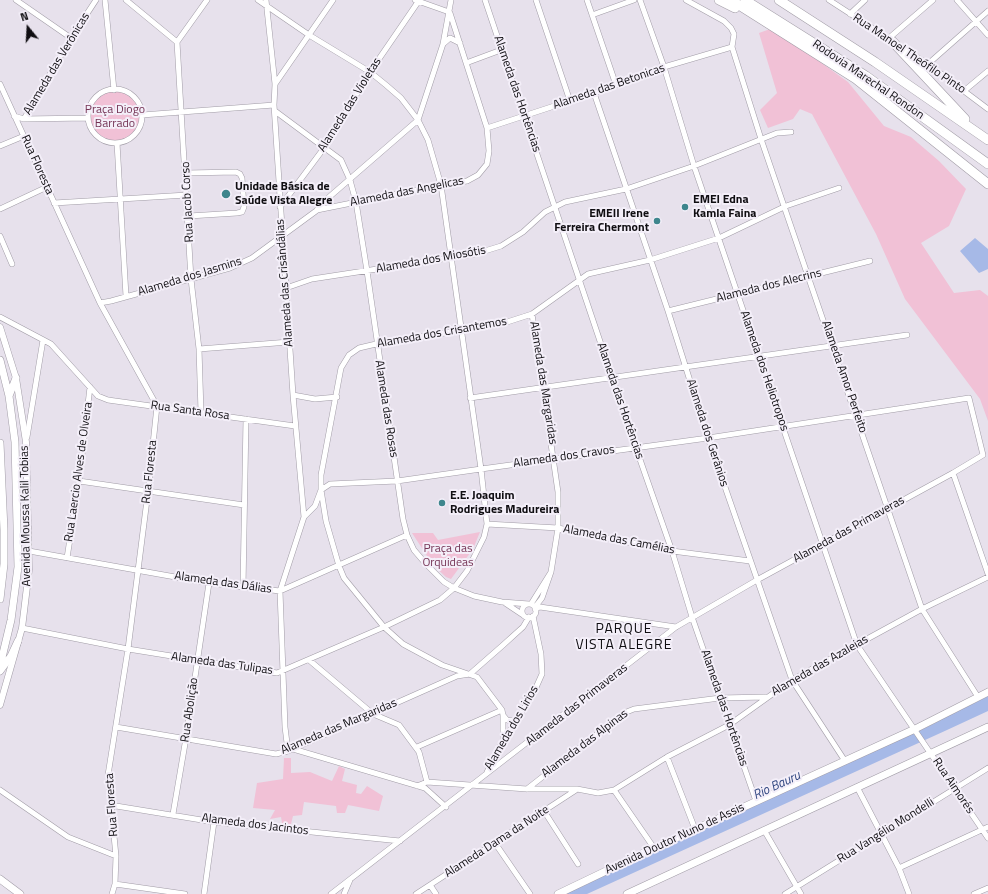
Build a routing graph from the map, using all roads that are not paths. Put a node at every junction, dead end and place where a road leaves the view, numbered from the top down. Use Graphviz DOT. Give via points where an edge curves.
graph roads {
  1 [pos="16,0"];
  2 [pos="96,0"];
  3 [pos="105,0"];
  4 [pos="126,0"];
  5 [pos="206,0"];
  6 [pos="258,0"];
  7 [pos="334,0"];
  8 [pos="451,0"];
  9 [pos="485,0"];
  10 [pos="536,0"];
  11 [pos="587,0"];
  12 [pos="634,0"];
  13 [pos="640,0"];
  14 [pos="686,0"];
  15 [pos="719,0"];
  16 [pos="731,0"];
  17 [pos="745,0"];
  18 [pos="779,0"];
  19 [pos="829,0"];
  20 [pos="865,0"];
  21 [pos="933,0"];
  22 [pos="957,0"];
  23 [pos="419,1"];
  24 [pos="266,3"];
  25 [pos="988,11"];
  26 [pos="449,12"];
  27 [pos="850,14"];
  28 [pos="592,15"];
  29 [pos="976,22"];
  30 [pos="772,24"];
  31 [pos="309,35"];
  32 [pos="988,35"];
  33 [pos="71,38"];
  34 [pos="890,40"];
  35 [pos="177,42"];
  36 [pos="460,43"];
  37 [pos="443,44"];
  38 [pos="732,47"];
  39 [pos="501,50"];
  40 [pos="466,63"];
  41 [pos="928,64"];
  42 [pos="664,67"];
  43 [pos="988,71"];
  44 [pos="370,72"];
  45 [pos="275,84"];
  46 [pos="616,85"];
  47 [pos="0,86"];
  48 [pos="114,90"];
  49 [pos="964,91"];
  50 [pos="594,93"];
  51 [pos="570,101"];
  52 [pos="274,105"];
  53 [pos="988,109"];
  54 [pos="275,111"];
  55 [pos="182,112"];
  56 [pos="142,115"];
  57 [pos="524,115"];
  58 [pos="14,116"];
  59 [pos="88,118"];
  60 [pos="24,119"];
  61 [pos="418,120"];
  62 [pos="487,128"];
  63 [pos="975,131"];
  64 [pos="791,132"];
  65 [pos="24,136"];
  66 [pos="761,139"];
  67 [pos="988,140"];
  68 [pos="117,143"];
  69 [pos="0,146"];
  70 [pos="324,148"];
  71 [pos="988,164"];
  72 [pos="694,166"];
  73 [pos="186,173"];
  74 [pos="350,180"];
  75 [pos="988,184"];
  76 [pos="441,185"];
  77 [pos="47,187"];
  78 [pos="626,188"];
  79 [pos="839,188"];
  80 [pos="187,195"];
  81 [pos="121,198"];
  82 [pos="328,198"];
  83 [pos="356,202"];
  84 [pos="54,203"];
  85 [pos="332,206"];
  86 [pos="786,206"];
  87 [pos="280,207"];
  88 [pos="555,207"];
  89 [pos="0,209"];
  90 [pos="316,211"];
  91 [pos="189,216"];
  92 [pos="0,236"];
  93 [pos="282,236"];
  94 [pos="719,238"];
  95 [pos="450,258"];
  96 [pos="650,260"];
  97 [pos="870,261"];
  98 [pos="12,264"];
  99 [pos="367,271"];
  100 [pos="810,276"];
  101 [pos="191,280"];
  102 [pos="580,280"];
  103 [pos="286,288"];
  104 [pos="738,295"];
  105 [pos="126,296"];
  106 [pos="100,303"];
  107 [pos="668,311"];
  108 [pos="532,314"];
  109 [pos="0,317"];
  110 [pos="0,327"];
  111 [pos="461,332"];
  112 [pos="907,335"];
  113 [pos="43,340"];
  114 [pos="289,342"];
  115 [pos="376,344"];
  116 [pos="833,346"];
  117 [pos="199,350"];
  118 [pos="759,356"];
  119 [pos="0,360"];
  120 [pos="686,367"];
  121 [pos="612,377"];
  122 [pos="16,378"];
  123 [pos="543,386"];
  124 [pos="90,387"];
  125 [pos="293,395"];
  126 [pos="9,396"];
  127 [pos="337,397"];
  128 [pos="470,398"];
  129 [pos="157,406"];
  130 [pos="201,412"];
  131 [pos="857,416"];
  132 [pos="246,419"];
  133 [pos="295,426"];
  134 [pos="784,427"];
  135 [pos="708,438"];
  136 [pos="26,442"];
  137 [pos="0,443"];
  138 [pos="636,448"];
  139 [pos="983,455"];
  140 [pos="554,458"];
  141 [pos="481,469"];
  142 [pos="953,473"];
  143 [pos="79,481"];
  144 [pos="397,481"];
  145 [pos="321,490"];
  146 [pos="148,492"];
  147 [pos="244,505"];
  148 [pos="889,509"];
  149 [pos="304,517"];
  150 [pos="487,524"];
  151 [pos="558,528"];
  152 [pos="407,535"];
  153 [pos="0,545"];
  154 [pos="823,545"];
  155 [pos="29,551"];
  156 [pos="672,551"];
  157 [pos="67,558"];
  158 [pos="750,561"];
  159 [pos="4,564"];
  160 [pos="339,566"];
  161 [pos="138,570"];
  162 [pos="988,574"];
  163 [pos="988,577"];
  164 [pos="757,580"];
  165 [pos="209,582"];
  166 [pos="243,587"];
  167 [pos="454,588"];
  168 [pos="280,591"];
  169 [pos="0,599"];
  170 [pos="502,602"];
  171 [pos="532,606"];
  172 [pos="922,609"];
  173 [pos="528,617"];
  174 [pos="692,617"];
  175 [pos="676,627"];
  176 [pos="22,628"];
  177 [pos="384,628"];
  178 [pos="18,641"];
  179 [pos="857,644"];
  180 [pos="128,649"];
  181 [pos="197,660"];
  182 [pos="309,660"];
  183 [pos="0,666"];
  184 [pos="0,671"];
  185 [pos="282,671"];
  186 [pos="470,674"];
  187 [pos="792,680"];
  188 [pos="988,692"];
  189 [pos="766,697"];
  190 [pos="978,697"];
  191 [pos="720,698"];
  192 [pos="0,705"];
  193 [pos="503,713"];
  194 [pos="373,714"];
  195 [pos="519,717"];
  196 [pos="729,725"];
  197 [pos="116,727"];
  198 [pos="988,727"];
  199 [pos="915,729"];
  200 [pos="186,738"];
  201 [pos="502,744"];
  202 [pos="417,747"];
  203 [pos="293,749"];
  204 [pos="288,752"];
  205 [pos="931,753"];
  206 [pos="667,757"];
  207 [pos="508,758"];
  208 [pos="845,761"];
  209 [pos="988,768"];
  210 [pos="486,775"];
  211 [pos="427,782"];
  212 [pos="474,785"];
  213 [pos="417,786"];
  214 [pos="857,787"];
  215 [pos="527,789"];
  216 [pos="577,789"];
  217 [pos="954,789"];
  218 [pos="0,790"];
  219 [pos="614,790"];
  220 [pos="756,801"];
  221 [pos="110,805"];
  222 [pos="446,806"];
  223 [pos="544,811"];
  224 [pos="173,814"];
  225 [pos="214,822"];
  226 [pos="695,829"];
  227 [pos="985,829"];
  228 [pos="764,830"];
  229 [pos="880,834"];
  230 [pos="988,838"];
  231 [pos="400,841"];
  232 [pos="495,843"];
  233 [pos="654,848"];
  234 [pos="116,856"];
  235 [pos="578,864"];
  236 [pos="899,868"];
  237 [pos="0,878"];
  238 [pos="350,880"];
  239 [pos="115,884"];
  240 [pos="430,886"];
  241 [pos="797,887"];
  242 [pos="988,888"];
  243 [pos="637,892"];
  244 [pos="20,894"];
  245 [pos="112,894"];
  246 [pos="185,894"];
  247 [pos="204,894"];
  248 [pos="331,894"];
  249 [pos="344,894"];
  250 [pos="416,894"];
  251 [pos="436,894"];
  252 [pos="530,894"];
  253 [pos="558,894"];
  254 [pos="628,894"];
  255 [pos="785,894"];
  256 [pos="802,894"];
  257 [pos="909,894"];
  258 [pos="974,894"];
  1 -- 33 [label="street"];
  2 -- 33 [label="street, Alameda das Verônicas"];
  3 -- 48 [label="street"];
  4 -- 35 [label="street"];
  5 -- 35 [label="street"];
  6 -- 24 [label="street"];
  7 -- 31 [label="street"];
  8 -- 26 [label="street"];
  9 -- 39 [label="street, Alameda das Hortências"];
  10 -- 51 [label="street"];
  11 -- 28 [label="street"];
  12 -- 28 [label="street"];
  13 -- 42 [label="street, Alameda dos Heliotropos"];
  14 -- 38 [label="street, Alameda Amor Perfeito" via="724,21 731,28 734,34"];
  15 -- 30 [label="highway"];
  16 -- 30 [label="highway"];
  17 -- 71 [label="highway, Rodovia Marechal Rondon" via="866,76"];
  18 -- 63 [label="highway, Rodovia Marechal Rondon"];
  19 -- 27 [label="street, Rua Manoel Theófilo Pinto"];
  20 -- 27 [label="street"];
  21 -- 34 [label="street"];
  22 -- 29 [label="street"];
  23 -- 26 [label="street"];
  23 -- 44 [label="street, Alameda das Violetas"];
  24 -- 31 [label="street"];
  24 -- 45 [label="street, Alameda das Crisândálias"];
  25 -- 29 [label="street"];
  26 -- 36 [label="street, Alameda das Angelicas"];
  26 -- 37 [label="street"];
  27 -- 34 [label="street, Rua Manoel Theófilo Pinto"];
  28 -- 46 [label="street"];
  29 -- 32 [label="street"];
  29 -- 41 [label="street"];
  30 -- 75 [label="highway" via="856,79"];
  31 -- 44 [label="street"];
  31 -- 45 [label="street"];
  33 -- 60 [label="street, Alameda das Verônicas"];
  34 -- 41 [label="street, Rua Manoel Theófilo Pinto"];
  34 -- 63 [label="highway"];
  35 -- 55 [label="street, Rua Jacob Corso"];
  36 -- 37 [label="street" via="450,38"];
  36 -- 40 [label="street, Alameda das Angelicas"];
  37 -- 61 [label="street"];
  38 -- 42 [label="street, Alameda das Betonicas"];
  38 -- 66 [label="street, Alameda Amor Perfeito"];
  39 -- 40 [label="street"];
  39 -- 57 [label="street, Alameda das Hortências"];
  40 -- 62 [label="street, Alameda das Angelicas"];
  41 -- 49 [label="street, Rua Manoel Theófilo Pinto"];
  42 -- 46 [label="street, Alameda das Betonicas"];
  42 -- 72 [label="street, Alameda dos Heliotropos"];
  43 -- 49 [label="street"];
  44 -- 61 [label="street" via="401,98"];
  44 -- 70 [label="street, Alameda das Violetas"];
  45 -- 52 [label="street, Alameda das Crisândálias"];
  46 -- 50 [label="street, Alameda das Betonicas"];
  47 -- 58 [label="street, Rua Floresta"];
  48 -- 56 [label="street" via="123,90 134,97 141,107"];
  48 -- 59 [label="street" via="98,96 91,106"];
  49 -- 53 [label="street, Rua Manoel Theófilo Pinto"];
  50 -- 51 [label="street, Alameda das Betonicas"];
  50 -- 78 [label="street, Alameda dos Gerânios"];
  51 -- 57 [label="street, Alameda das Betonicas"];
  52 -- 54 [label="street, Alameda das Crisândálias"];
  52 -- 55 [label="street"];
  54 -- 70 [label="street, Alameda das Rosas"];
  54 -- 87 [label="street, Alameda das Crisândálias"];
  55 -- 56 [label="street"];
  55 -- 73 [label="street, Rua Jacob Corso"];
  56 -- 68 [label="street" via="138,131 125,142"];
  57 -- 62 [label="street, Alameda das Betonicas"];
  57 -- 88 [label="street, Alameda das Hortências"];
  58 -- 60 [label="street, Alameda das Verônicas"];
  58 -- 65 [label="street, Rua Floresta"];
  59 -- 60 [label="street"];
  59 -- 68 [label="street" via="94,133 104,141"];
  61 -- 74 [label="street, Alameda dos Jasmins"];
  61 -- 76 [label="street" via="428,140"];
  62 -- 76 [label="street, Alameda das Angelicas" via="489,151 486,164 478,175 467,181"];
  63 -- 67 [label="highway, Rodovia Marechal Rondon"];
  64 -- 66 [label="street, Alameda dos Miosótis" via="777,133"];
  65 -- 69 [label="street"];
  65 -- 77 [label="street, Rua Floresta"];
  66 -- 72 [label="street, Alameda dos Miosótis"];
  66 -- 86 [label="street, Alameda Amor Perfeito"];
  68 -- 81 [label="street"];
  70 -- 74 [label="street, Alameda das Rosas" via="341,160"];
  70 -- 87 [label="street, Alameda das Violetas"];
  72 -- 78 [label="street, Alameda dos Miosótis"];
  72 -- 94 [label="street, Alameda dos Heliotropos"];
  73 -- 80 [label="street, Rua Jacob Corso"];
  73 -- 91 [label="street" via="236,172 242,178 244,200 242,212"];
  74 -- 82 [label="street, Alameda dos Jasmins"];
  74 -- 83 [label="street, Alameda das Rosas"];
  76 -- 83 [label="street, Alameda das Angelicas"];
  76 -- 95 [label="street"];
  77 -- 84 [label="street, Rua Floresta"];
  77 -- 89 [label="street"];
  78 -- 88 [label="street, Alameda dos Miosótis" via="565,202"];
  78 -- 96 [label="street, Alameda dos Gerânios"];
  79 -- 86 [label="street, Alameda dos Crisantemos"];
  80 -- 81 [label="street"];
  80 -- 91 [label="street, Rua Jacob Corso"];
  81 -- 84 [label="street"];
  81 -- 105 [label="street"];
  82 -- 85 [label="street"];
  82 -- 90 [label="street, Alameda dos Jasmins"];
  83 -- 85 [label="street, Alameda das Angelicas"];
  83 -- 99 [label="street, Alameda das Rosas"];
  84 -- 106 [label="street, Rua Floresta"];
  85 -- 90 [label="street, Alameda das Angelicas"];
  86 -- 94 [label="street, Alameda dos Crisantemos"];
  86 -- 100 [label="street, Alameda Amor Perfeito"];
  87 -- 93 [label="street, Alameda das Crisândálias"];
  88 -- 95 [label="street, Alameda dos Miosótis" via="501,246"];
  88 -- 102 [label="street, Alameda das Hortências"];
  90 -- 93 [label="street, Alameda dos Jasmins"];
  91 -- 101 [label="street, Rua Jacob Corso"];
  92 -- 98 [label="street"];
  93 -- 101 [label="street, Alameda dos Jasmins" via="252,258"];
  93 -- 103 [label="street, Alameda das Crisândálias"];
  94 -- 96 [label="street, Alameda dos Crisantemos"];
  94 -- 104 [label="street, Alameda dos Heliotropos"];
  95 -- 99 [label="street, Alameda dos Miosótis"];
  95 -- 111 [label="street"];
  96 -- 102 [label="street, Alameda dos Crisantemos" via="588,274"];
  96 -- 107 [label="street, Alameda dos Gerânios"];
  97 -- 100 [label="street, Alameda dos Alecrins"];
  99 -- 103 [label="street, Alameda dos Miosótis" via="312,279"];
  99 -- 115 [label="street, Alameda das Rosas"];
  100 -- 104 [label="street, Alameda dos Alecrins"];
  100 -- 116 [label="street, Alameda Amor Perfeito"];
  101 -- 105 [label="street, Alameda dos Jasmins"];
  101 -- 117 [label="street, Rua Jacob Corso"];
  102 -- 108 [label="street, Alameda dos Crisantemos"];
  102 -- 121 [label="street, Alameda das Hortências"];
  103 -- 114 [label="street, Alameda das Crisândálias"];
  104 -- 107 [label="street, Alameda dos Alecrins"];
  104 -- 118 [label="street, Alameda dos Heliotropos"];
  105 -- 106 [label="street, Alameda dos Jasmins"];
  106 -- 129 [label="street, Rua Floresta"];
  107 -- 120 [label="street, Alameda dos Gerânios"];
  108 -- 111 [label="street, Alameda dos Crisantemos" via="501,324"];
  108 -- 123 [label="street, Alameda das Margaridas"];
  109 -- 113 [label="street, Rua Santa Rosa"];
  110 -- 122 [label="street, Avenida Moussa Kalil Tobias"];
  111 -- 115 [label="street, Alameda dos Crisantemos"];
  111 -- 128 [label="street"];
  112 -- 116 [label="street"];
  113 -- 124 [label="street, Rua Santa Rosa" via="51,344"];
  113 -- 136 [label="street"];
  114 -- 117 [label="street"];
  114 -- 125 [label="street, Alameda das Crisândálias"];
  115 -- 127 [label="street, Alameda dos Crisantemos" via="359,348 349,355 341,368"];
  115 -- 144 [label="street, Alameda das Rosas"];
  116 -- 118 [label="street"];
  116 -- 131 [label="street, Alameda Amor Perfeito"];
  117 -- 130 [label="street, Rua Jacob Corso"];
  118 -- 120 [label="street"];
  118 -- 134 [label="street, Alameda dos Heliotropos"];
  119 -- 126 [label="main road"];
  120 -- 121 [label="street"];
  120 -- 135 [label="street, Alameda dos Gerânios"];
  121 -- 123 [label="street"];
  121 -- 138 [label="street, Alameda das Hortências"];
  122 -- 126 [label="main road"];
  122 -- 136 [label="street, Avenida Moussa Kalil Tobias"];
  123 -- 128 [label="street"];
  123 -- 140 [label="street, Alameda das Margaridas"];
  124 -- 129 [label="street, Rua Santa Rosa" via="98,396 108,400"];
  124 -- 143 [label="street, Rua Laercio Alves de Olveira"];
  125 -- 127 [label="street" via="315,399"];
  125 -- 133 [label="street, Alameda das Crisândálias"];
  126 -- 183 [label="main road" via="15,442 18,567 11,620"];
  127 -- 145 [label="street, Alameda dos Crisantemos" via="321,475"];
  128 -- 141 [label="street"];
  129 -- 130 [label="street, Rua Santa Rosa"];
  129 -- 146 [label="street, Rua Floresta"];
  130 -- 132 [label="street, Rua Santa Rosa"];
  131 -- 134 [label="street, Alameda dos Cravos"];
  131 -- 139 [label="street, Alameda dos Cravos" via="969,398"];
  131 -- 148 [label="street, Alameda Amor Perfeito"];
  132 -- 133 [label="street, Rua Santa Rosa"];
  132 -- 147 [label="street"];
  133 -- 149 [label="street, Alameda das Crisândálias"];
  134 -- 135 [label="street, Alameda dos Cravos"];
  134 -- 154 [label="street, Alameda dos Heliotropos"];
  135 -- 138 [label="street, Alameda dos Cravos"];
  135 -- 158 [label="street, Alameda dos Gerânios"];
  136 -- 155 [label="street, Avenida Moussa Kalil Tobias"];
  137 -- 159 [label="main road"];
  138 -- 140 [label="street, Alameda dos Cravos"];
  138 -- 156 [label="street, Alameda das Hortências"];
  139 -- 142 [label="street, Alameda das Primaveras"];
  140 -- 141 [label="street, Alameda dos Cravos"];
  140 -- 151 [label="street, Alameda das Margaridas" via="558,492"];
  141 -- 144 [label="street, Alameda dos Cravos"];
  141 -- 150 [label="street"];
  142 -- 148 [label="street, Alameda das Primaveras"];
  142 -- 162 [label="street"];
  143 -- 146 [label="street"];
  143 -- 157 [label="street, Rua Laercio Alves de Olveira"];
  144 -- 145 [label="street" via="330,484"];
  144 -- 152 [label="street, Alameda das Rosas"];
  145 -- 149 [label="street" via="315,506"];
  145 -- 160 [label="street" via="326,521"];
  146 -- 147 [label="street"];
  146 -- 161 [label="street, Rua Floresta"];
  147 -- 166 [label="street"];
  148 -- 154 [label="street, Alameda das Primaveras"];
  148 -- 172 [label="street, Alameda Amor Perfeito"];
  149 -- 168 [label="street"];
  150 -- 151 [label="street, Alameda das Camélias"];
  150 -- 167 [label="street" via="477,553"];
  151 -- 156 [label="street, Alameda das Camélias"];
  151 -- 171 [label="street, Alameda das Margaridas" via="551,572 542,598"];
  152 -- 160 [label="street, Alameda das Dálias"];
  152 -- 167 [label="street, Alameda das Rosas" via="414,550 426,564"];
  153 -- 159 [label="main road"];
  154 -- 164 [label="street, Alameda das Primaveras"];
  154 -- 179 [label="street, Alameda dos Heliotropos"];
  155 -- 157 [label="street, Alameda das Dálias"];
  155 -- 176 [label="street, Avenida Moussa Kalil Tobias"];
  156 -- 158 [label="street, Alameda das Camélias"];
  156 -- 174 [label="street, Alameda das Hortências"];
  157 -- 161 [label="street, Alameda das Dálias"];
  158 -- 164 [label="street, Alameda dos Gerânios"];
  159 -- 169 [label="main road"];
  160 -- 168 [label="street, Alameda das Dálias"];
  160 -- 177 [label="street" via="344,578"];
  161 -- 165 [label="street, Alameda das Dálias"];
  161 -- 180 [label="street, Rua Floresta"];
  163 -- 172 [label="street, Alameda das Azaleias"];
  164 -- 174 [label="street, Alameda das Primaveras"];
  164 -- 187 [label="street, Alameda dos Gerânios"];
  165 -- 166 [label="street, Alameda das Dálias"];
  165 -- 181 [label="street, Rua Abolição"];
  166 -- 168 [label="street, Alameda das Dálias"];
  167 -- 170 [label="street, Alameda das Rosas" via="474,596"];
  167 -- 177 [label="street, Alameda das Tulipas" via="435,602"];
  168 -- 185 [label="street"];
  170 -- 171 [label="street"];
  170 -- 173 [label="street"];
  171 -- 173 [label="street, Alameda das Margaridas"];
  171 -- 173 [label="street, Alameda das Margaridas" via="522,609"];
  171 -- 175 [label="street"];
  172 -- 179 [label="street, Alameda das Azaleias"];
  172 -- 190 [label="street, Alameda Amor Perfeito"];
  173 -- 186 [label="street, Alameda das Margaridas" via="518,631"];
  173 -- 195 [label="street, Alameda dos Lirios" via="537,634 542,654 542,674"];
  174 -- 175 [label="street, Alameda das Primaveras"];
  174 -- 191 [label="street, Alameda das Hortências"];
  175 -- 207 [label="street, Alameda das Primaveras"];
  176 -- 178 [label="street, Avenida Moussa Kalil Tobias"];
  176 -- 180 [label="street, Alameda das Tulipas"];
  177 -- 182 [label="street, Alameda das Tulipas"];
  177 -- 186 [label="street" via="402,644 442,665"];
  178 -- 184 [label="main road"];
  178 -- 192 [label="street, Avenida Moussa Kalil Tobias"];
  179 -- 187 [label="street, Alameda das Azaleias"];
  179 -- 199 [label="street, Alameda dos Heliotropos"];
  180 -- 181 [label="street, Alameda das Tulipas"];
  180 -- 197 [label="street, Rua Floresta"];
  181 -- 185 [label="street, Alameda das Tulipas"];
  181 -- 200 [label="street, Rua Abolição"];
  182 -- 185 [label="street, Alameda das Tulipas"];
  182 -- 194 [label="street"];
  185 -- 204 [label="street"];
  186 -- 193 [label="street" via="476,677"];
  186 -- 194 [label="street, Alameda das Margaridas" via="457,676"];
  187 -- 189 [label="street, Alameda das Azaleias"];
  187 -- 208 [label="street, Alameda dos Gerânios"];
  188 -- 190 [label="main road, Avenida Doutor Nuno de Assis"];
  189 -- 191 [label="street, Alameda das Alpinas"];
  189 -- 196 [label="street, Alameda das Azaleias"];
  190 -- 199 [label="main road, Avenida Doutor Nuno de Assis"];
  191 -- 196 [label="street, Alameda das Hortências"];
  191 -- 215 [label="street, Alameda das Alpinas" via="634,708 624,713"];
  193 -- 195 [label="street" via="507,720 512,721"];
  193 -- 201 [label="street"];
  193 -- 202 [label="street"];
  194 -- 202 [label="street" via="399,725"];
  194 -- 203 [label="street, Alameda das Margaridas"];
  195 -- 201 [label="street, Alameda dos Lirios"];
  196 -- 206 [label="street, Alameda das Azaleias"];
  196 -- 220 [label="street, Alameda das Hortências"];
  197 -- 200 [label="street, Alameda das Margaridas"];
  197 -- 221 [label="street, Rua Floresta" via="108,775"];
  198 -- 205 [label="main road"];
  199 -- 205 [label="street, Rua Aimorés"];
  199 -- 208 [label="main road, Avenida Doutor Nuno de Assis"];
  200 -- 204 [label="street, Alameda das Margaridas" via="276,754"];
  200 -- 224 [label="street, Rua Abolição"];
  201 -- 207 [label="street" via="499,753 501,757"];
  201 -- 210 [label="street, Alameda dos Lirios"];
  202 -- 211 [label="street"];
  203 -- 204 [label="street, Alameda das Margaridas"];
  203 -- 213 [label="street"];
  205 -- 214 [label="main road"];
  205 -- 217 [label="street, Rua Aimorés"];
  206 -- 219 [label="street, Alameda das Azaleias"];
  206 -- 226 [label="street"];
  207 -- 210 [label="street, Alameda das Primaveras"];
  208 -- 220 [label="main road, Avenida Doutor Nuno de Assis"];
  209 -- 217 [label="street, Rua Vangélio Mondelli"];
  210 -- 212 [label="street, Alameda das Primaveras"];
  211 -- 212 [label="street, Alameda das Azaleias"];
  211 -- 213 [label="street"];
  212 -- 215 [label="street, Alameda das Azaleias"];
  212 -- 222 [label="street, Alameda das Primaveras"];
  213 -- 222 [label="street" via="425,788"];
  214 -- 228 [label="main road"];
  214 -- 229 [label="street"];
  215 -- 216 [label="street, Alameda das Azaleias"];
  216 -- 219 [label="street, Alameda das Azaleias" via="598,793"];
  216 -- 223 [label="street, Alameda Dama da Noite"];
  217 -- 227 [label="street, Rua Aimorés"];
  217 -- 229 [label="street, Rua Vangélio Mondelli"];
  218 -- 234 [label="street" via="68,836"];
  219 -- 233 [label="street"];
  220 -- 226 [label="main road, Avenida Doutor Nuno de Assis"];
  221 -- 224 [label="street, Alameda dos Jacintos"];
  221 -- 234 [label="street, Rua Floresta"];
  222 -- 231 [label="street, Alameda das Primaveras"];
  223 -- 232 [label="street, Alameda Dama da Noite"];
  223 -- 235 [label="street"];
  224 -- 225 [label="street, Alameda dos Jacintos"];
  225 -- 231 [label="street, Alameda dos Jacintos"];
  225 -- 247 [label="street"];
  226 -- 233 [label="main road, Avenida Doutor Nuno de Assis"];
  227 -- 230 [label="street, Rua Aimorés"];
  227 -- 236 [label="street"];
  228 -- 241 [label="street"];
  228 -- 243 [label="main road"];
  229 -- 236 [label="street"];
  229 -- 241 [label="street, Rua Vangélio Mondelli"];
  231 -- 238 [label="street, Alameda das Primaveras"];
  232 -- 240 [label="street, Alameda Dama da Noite"];
  232 -- 252 [label="street"];
  233 -- 253 [label="main road, Avenida Doutor Nuno de Assis"];
  234 -- 239 [label="street, Rua Floresta"];
  236 -- 257 [label="street"];
  237 -- 244 [label="main road"];
  238 -- 248 [label="street, Alameda das Primaveras"];
  238 -- 249 [label="street"];
  239 -- 245 [label="street, Rua Floresta"];
  239 -- 246 [label="street"];
  240 -- 250 [label="street, Alameda Dama da Noite"];
  240 -- 251 [label="street"];
  241 -- 255 [label="street, Rua Vangélio Mondelli"];
  241 -- 256 [label="street"];
  242 -- 258 [label="street"];
  243 -- 254 [label="main road"];
}
